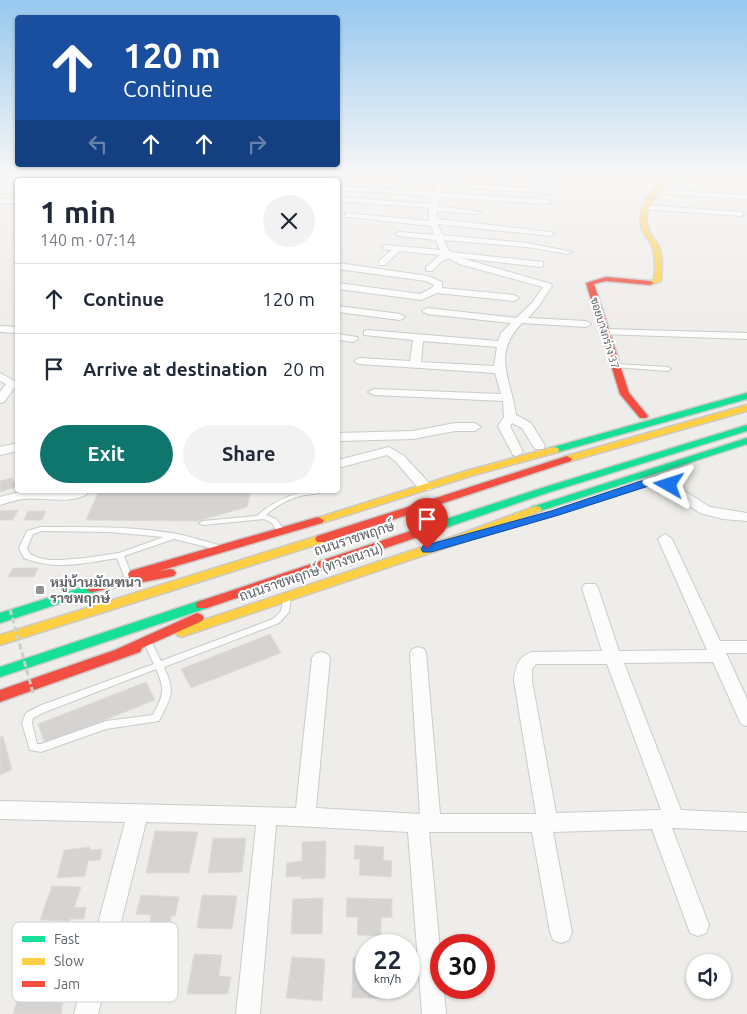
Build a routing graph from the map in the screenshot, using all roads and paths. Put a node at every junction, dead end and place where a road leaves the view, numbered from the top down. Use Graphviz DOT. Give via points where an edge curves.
graph roads {
  1 [pos="433,223"];
  2 [pos="436,223"];
  3 [pos="643,223"];
  4 [pos="399,234"];
  5 [pos="551,234"];
  6 [pos="438,237"];
  7 [pos="386,247"];
  8 [pos="399,248"];
  9 [pos="568,252"];
  10 [pos="448,255"];
  11 [pos="382,263"];
  12 [pos="540,264"];
  13 [pos="340,266"];
  14 [pos="429,269"];
  15 [pos="340,286"];
  16 [pos="436,290"];
  17 [pos="514,298"];
  18 [pos="340,309"];
  19 [pos="427,311"];
  20 [pos="400,317"];
  21 [pos="518,320"];
  22 [pos="586,324"];
  23 [pos="0,329"];
  24 [pos="15,330"];
  25 [pos="605,332"];
  26 [pos="368,333"];
  27 [pos="747,336"];
  28 [pos="340,337"];
  29 [pos="418,337"];
  30 [pos="353,340"];
  31 [pos="502,344"];
  32 [pos="359,361"];
  33 [pos="415,364"];
  34 [pos="615,366"];
  35 [pos="668,369"];
  36 [pos="499,370"];
  37 [pos="0,376"];
  38 [pos="747,388"];
  39 [pos="13,391"];
  40 [pos="374,392"];
  41 [pos="747,396"];
  42 [pos="508,398"];
  43 [pos="0,400"];
  44 [pos="747,408"];
  45 [pos="643,416"];
  46 [pos="510,417"];
  47 [pos="475,427"];
  48 [pos="747,428"];
  49 [pos="340,437"];
  50 [pos="747,441"];
  51 [pos="539,446"];
  52 [pos="15,447"];
  53 [pos="747,450"];
  54 [pos="0,451"];
  55 [pos="517,452"];
  56 [pos="340,463"];
  57 [pos="470,473"];
  58 [pos="659,478"];
  59 [pos="425,487"];
  60 [pos="76,493"];
  61 [pos="308,493"];
  62 [pos="0,501"];
  63 [pos="260,516"];
  64 [pos="747,517"];
  65 [pos="203,523"];
  66 [pos="282,532"];
  67 [pos="177,535"];
  68 [pos="462,538"];
  69 [pos="665,539"];
  70 [pos="222,549"];
  71 [pos="276,553"];
  72 [pos="120,555"];
  73 [pos="290,575"];
  74 [pos="128,576"];
  75 [pos="92,588"];
  76 [pos="590,588"];
  77 [pos="287,595"];
  78 [pos="10,609"];
  79 [pos="0,618"];
  80 [pos="0,640"];
  81 [pos="148,643"];
  82 [pos="747,647"];
  83 [pos="121,652"];
  84 [pos="717,652"];
  85 [pos="418,653"];
  86 [pos="321,658"];
  87 [pos="614,658"];
  88 [pos="158,665"];
  89 [pos="0,672"];
  90 [pos="33,693"];
  91 [pos="0,696"];
  92 [pos="747,719"];
  93 [pos="3,809"];
  94 [pos="138,813"];
  95 [pos="268,816"];
  96 [pos="305,817"];
  97 [pos="667,820"];
  98 [pos="747,822"];
  99 [pos="425,823"];
  100 [pos="544,823"];
  101 [pos="110,922"];
  102 [pos="698,925"];
  103 [pos="561,932"];
  104 [pos="248,1014"];
  105 [pos="434,1014"];
  1 -- 6 [label="street"];
  2 -- 5 [label="street"];
  3 -- 25 [label="main road, ซอยบางกร่าง 37" via="648,237 656,246 658,281 646,284 598,280 590,283"];
  4 -- 6 [label="street"];
  6 -- 9 [label="street"];
  6 -- 10 [label="street" via="441,248"];
  7 -- 8 [label="street"];
  8 -- 10 [label="street"];
  8 -- 11 [label="street"];
  10 -- 12 [label="street"];
  10 -- 14 [label="street"];
  10 -- 21 [label="street" via="478,267 548,286 535,305"];
  13 -- 16 [label="street" via="433,280 439,284"];
  15 -- 16 [label="street" via="421,296"];
  16 -- 17 [label="street"];
  18 -- 20 [label="street"];
  19 -- 21 [label="street"];
  21 -- 22 [label="street"];
  21 -- 31 [label="street"];
  23 -- 24 [label="street"];
  25 -- 27 [label="street"];
  25 -- 34 [label="main road, ซอยบางกร่าง 37"];
  26 -- 29 [label="street"];
  28 -- 30 [label="street"];
  29 -- 31 [label="street"];
  29 -- 33 [label="street"];
  31 -- 36 [label="street"];
  32 -- 33 [label="street"];
  33 -- 36 [label="street"];
  34 -- 35 [label="lane"];
  34 -- 45 [label="main road, ซอยบางกร่าง 37" via="626,394"];
  36 -- 42 [label="street"];
  37 -- 39 [label="street" via="12,382"];
  38 -- 45 [label="main road"];
  39 -- 43 [label="street"];
  40 -- 42 [label="street"];
  41 -- 57 [label="main road"];
  42 -- 46 [label="street"];
  44 -- 71 [label="main road, ถนนราชพฤกษ์" via="543,466"];
  45 -- 51 [label="main road"];
  46 -- 51 [label="street" via="527,426"];
  46 -- 55 [label="street" via="504,426"];
  47 -- 49 [label="street" via="455,427 413,435"];
  48 -- 73 [label="main road, ถนนราชพฤกษ์" via="546,490"];
  50 -- 68 [label="main road, ถนนราชพฤกษ์ (ทางขนาน)" via="553,504"];
  51 -- 55 [label="main road"];
  52 -- 54 [label="street"];
  53 -- 58 [label="main road"];
  55 -- 57 [label="main road"];
  56 -- 59 [label="street" via="389,451"];
  57 -- 59 [label="main road"];
  58 -- 64 [label="street" via="705,510"];
  58 -- 68 [label="main road" via="555,513"];
  59 -- 66 [label="main road"];
  60 -- 62 [label="street" via="23,496"];
  61 -- 63 [label="lane" via="290,496"];
  63 -- 65 [label="lane"];
  63 -- 66 [label="lane" via="274,521"];
  66 -- 70 [label="main road"];
  67 -- 70 [label="lane"];
  67 -- 72 [label="lane"];
  67 -- 72 [label="lane" via="134,530 41,529 30,533 23,548 27,556 45,562"];
  68 -- 77 [label="main road, ถนนราชพฤกษ์ (ทางขนาน)"];
  69 -- 84 [label="street"];
  70 -- 74 [label="main road"];
  71 -- 75 [label="main road"];
  71 -- 80 [label="main road, ถนนราชพฤกษ์"];
  72 -- 74 [label="lane"];
  73 -- 83 [label="main road"];
  73 -- 89 [label="main road, ถนนราชพฤกษ์"];
  74 -- 75 [label="main road"];
  75 -- 79 [label="main road"];
  76 -- 87 [label="street"];
  77 -- 81 [label="main road, ถนนราชพฤกษ์ (ทางขนาน)"];
  77 -- 88 [label="lane" via="285,612 276,621"];
  78 -- 90 [label="path, bridge"];
  81 -- 83 [label="main road, ถนนราชพฤกษ์ (ทางขนาน)"];
  81 -- 88 [label="lane"];
  82 -- 84 [label="street"];
  83 -- 91 [label="main road, ถนนราชพฤกษ์ (ทางขนาน)"];
  84 -- 87 [label="street"];
  84 -- 92 [label="street"];
  85 -- 99 [label="street"];
  86 -- 96 [label="street"];
  87 -- 97 [label="street"];
  87 -- 100 [label="street" via="532,658 524,667 523,681"];
  88 -- 88 [label="lane" via="167,693 156,718 106,725 41,748 33,747 27,723 29,716"];
  93 -- 94 [label="street"];
  94 -- 95 [label="street"];
  94 -- 101 [label="street"];
  95 -- 96 [label="street"];
  95 -- 104 [label="street"];
  96 -- 99 [label="street"];
  97 -- 98 [label="street"];
  97 -- 100 [label="street"];
  97 -- 102 [label="street"];
  99 -- 100 [label="street"];
  99 -- 105 [label="street"];
  100 -- 103 [label="street"];
}
